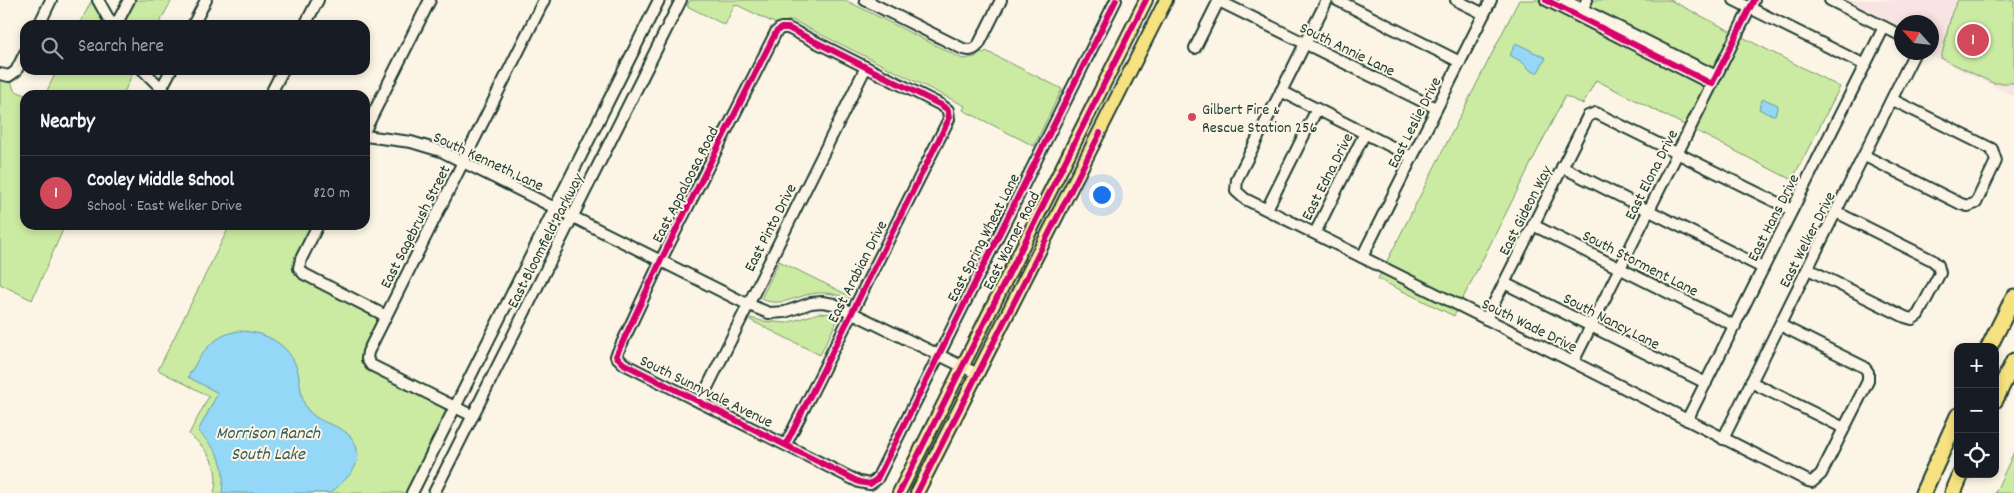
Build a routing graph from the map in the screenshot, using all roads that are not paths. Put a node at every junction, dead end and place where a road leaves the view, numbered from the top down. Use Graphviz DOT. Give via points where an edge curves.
graph roads {
  1 [pos="51,0"];
  2 [pos="98,0"];
  3 [pos="129,0"];
  4 [pos="206,0"];
  5 [pos="318,0"];
  6 [pos="430,0"];
  7 [pos="544,0"];
  8 [pos="659,0"];
  9 [pos="681,0"];
  10 [pos="864,0"];
  11 [pos="1001,0"];
  12 [pos="1116,0"];
  13 [pos="1146,0"];
  14 [pos="1166,0"];
  15 [pos="1219,0"];
  16 [pos="1327,0"];
  17 [pos="1337,0"];
  18 [pos="1456,0"];
  19 [pos="1491,0"];
  20 [pos="1546,0"];
  21 [pos="1564,0"];
  22 [pos="1734,0"];
  23 [pos="1830,0"];
  24 [pos="883,4"];
  25 [pos="1752,4"];
  26 [pos="1583,8"];
  27 [pos="1484,14"];
  28 [pos="41,20"];
  29 [pos="109,20"];
  30 [pos="119,20"];
  31 [pos="196,20"];
  32 [pos="308,20"];
  33 [pos="1884,27"];
  34 [pos="1894,32"];
  35 [pos="1305,44"];
  36 [pos="1195,48"];
  37 [pos="1913,60"];
  38 [pos="1460,62"];
  39 [pos="20,63"];
  40 [pos="1865,65"];
  41 [pos="866,67"];
  42 [pos="4,75"];
  43 [pos="148,75"];
  44 [pos="169,75"];
  45 [pos="280,75"];
  46 [pos="1714,80"];
  47 [pos="162,90"];
  48 [pos="165,90"];
  49 [pos="273,90"];
  50 [pos="1281,91"];
  51 [pos="1893,100"];
  52 [pos="1436,108"];
  53 [pos="1317,109"];
  54 [pos="370,120"];
  55 [pos="1083,125"];
  56 [pos="1100,133"];
  57 [pos="1365,133"];
  58 [pos="370,137"];
  59 [pos="1678,153"];
  60 [pos="1865,156"];
  61 [pos="1412,157"];
  62 [pos="464,161"];
  63 [pos="1562,167"];
  64 [pos="556,208"];
  65 [pos="1267,210"];
  66 [pos="1792,210"];
  67 [pos="1649,211"];
  68 [pos="1836,212"];
  69 [pos="572,216"];
  70 [pos="1533,225"];
  71 [pos="316,230"];
  72 [pos="1314,233"];
  73 [pos="1362,257"];
  74 [pos="661,260"];
  75 [pos="1620,268"];
  76 [pos="1764,268"];
  77 [pos="1808,269"];
  78 [pos="1504,283"];
  79 [pos="2014,297"];
  80 [pos="747,304"];
  81 [pos="851,312"];
  82 [pos="386,316"];
  83 [pos="1486,319"];
  84 [pos="1780,325"];
  85 [pos="1591,326"];
  86 [pos="1735,326"];
  87 [pos="1991,343"];
  88 [pos="938,355"];
  89 [pos="616,356"];
  90 [pos="2014,361"];
  91 [pos="1573,362"];
  92 [pos="962,367"];
  93 [pos="978,374"];
  94 [pos="1752,382"];
  95 [pos="1706,383"];
  96 [pos="1999,392"];
  97 [pos="700,402"];
  98 [pos="454,407"];
  99 [pos="473,416"];
  100 [pos="1687,420"];
  101 [pos="1954,425"];
  102 [pos="1844,428"];
  103 [pos="1723,439"];
  104 [pos="786,444"];
  105 [pos="1959,478"];
  106 [pos="870,484"];
  107 [pos="412,493"];
  108 [pos="434,493"];
  109 [pos="899,493"];
  110 [pos="917,493"];
  111 [pos="1922,493"];
  112 [pos="1953,493"];
  1 -- 28 [label="street"];
  2 -- 29 [label="street"];
  3 -- 30 [label="street"];
  4 -- 31 [label="street"];
  5 -- 32 [label="street"];
  6 -- 54 [label="street"];
  7 -- 62 [label="street, East Sagebrush Street"];
  8 -- 64 [label="street, East Bloomfield Parkway"];
  9 -- 69 [label="street, East Bloomfield Parkway"];
  10 -- 24 [label="street"];
  11 -- 24 [label="street" via="974,50 963,49"];
  12 -- 88 [label="street, East Spring Wheat Lane"];
  13 -- 55 [label="main road, East Warner Road"];
  14 -- 56 [label="main road, East Warner Road"];
  15 -- 35 [label="street, South Annie Lane"];
  15 -- 36 [label="street"];
  16 -- 35 [label="street"];
  17 -- 38 [label="street"];
  18 -- 27 [label="street"];
  19 -- 27 [label="street, East Leslie Drive"];
  20 -- 26 [label="street"];
  21 -- 26 [label="street"];
  22 -- 25 [label="street"];
  23 -- 33 [label="street"];
  25 -- 40 [label="street"];
  25 -- 46 [label="street, East Elona Drive"];
  26 -- 46 [label="street"];
  27 -- 38 [label="street, East Leslie Drive"];
  33 -- 34 [label="street"];
  33 -- 40 [label="street, East Hans Drive"];
  35 -- 50 [label="street"];
  35 -- 52 [label="street, South Annie Lane"];
  37 -- 51 [label="street, East Welker Drive"];
  38 -- 52 [label="street, East Leslie Drive"];
  39 -- 42 [label="street" via="16,71"];
  40 -- 66 [label="street, East Hans Drive"];
  41 -- 74 [label="street, East Appaloosa Road" via="788,28 776,32"];
  41 -- 80 [label="street, East Pinto Drive"];
  41 -- 81 [label="street, East Arabian Drive" via="948,110 949,119"];
  43 -- 47 [label="street"];
  44 -- 48 [label="street"];
  45 -- 49 [label="street"];
  46 -- 59 [label="street, East Elona Drive"];
  50 -- 53 [label="street"];
  50 -- 65 [label="street, South Wade Drive" via="1237,179 1236,192"];
  51 -- 60 [label="street, East Welker Drive"];
  51 -- 60 [label="street" via="1992,149 1996,161 1976,203 1961,204"];
  52 -- 61 [label="street, East Leslie Drive"];
  53 -- 57 [label="street"];
  53 -- 65 [label="street"];
  55 -- 56 [label="main road"];
  55 -- 92 [label="main road, East Warner Road"];
  56 -- 93 [label="main road, East Warner Road"];
  57 -- 61 [label="street"];
  57 -- 72 [label="street, East Edna Drive"];
  58 -- 62 [label="street, South Kenneth Lane" via="427,146"];
  59 -- 63 [label="street, East Gideon Way" via="1596,113 1588,116"];
  59 -- 66 [label="street"];
  59 -- 67 [label="street, East Elona Drive"];
  60 -- 68 [label="street, East Welker Drive"];
  61 -- 73 [label="street, East Leslie Drive"];
  62 -- 64 [label="street, South Kenneth Lane"];
  62 -- 82 [label="street, East Sagebrush Street"];
  63 -- 67 [label="street"];
  63 -- 70 [label="street, East Gideon Way"];
  64 -- 69 [label="street, South Kenneth Lane"];
  64 -- 98 [label="street, East Bloomfield Parkway"];
  65 -- 72 [label="street, South Wade Drive"];
  66 -- 76 [label="street, East Hans Drive"];
  67 -- 75 [label="street, East Elona Drive"];
  67 -- 76 [label="street"];
  68 -- 77 [label="street, East Welker Drive"];
  68 -- 77 [label="street" via="1932,260 1940,273 1918,315 1912,319"];
  69 -- 74 [label="street, South Kenneth Lane"];
  69 -- 99 [label="street, East Bloomfield Parkway"];
  70 -- 75 [label="street, South Storment Lane"];
  70 -- 78 [label="street, East Gideon Way"];
  71 -- 82 [label="street" via="299,268 304,274"];
  72 -- 73 [label="street, South Wade Drive"];
  73 -- 83 [label="street, South Wade Drive"];
  74 -- 80 [label="street, South Kenneth Lane"];
  74 -- 89 [label="street, East Appaloosa Road"];
  75 -- 85 [label="street, East Elona Drive"];
  75 -- 86 [label="street, South Storment Lane"];
  76 -- 86 [label="street, East Hans Drive"];
  77 -- 84 [label="street, East Welker Drive"];
  78 -- 83 [label="street, East Gideon Way"];
  78 -- 85 [label="street, South Nancy Lane"];
  79 -- 87 [label="highway"];
  80 -- 81 [label="street, South Kenneth Lane" via="769,312 785,312 822,302"];
  80 -- 97 [label="street, East Pinto Drive"];
  81 -- 88 [label="street, South Kenneth Lane"];
  81 -- 104 [label="street, East Arabian Drive"];
  82 -- 98 [label="street, East Sagebrush Street" via="368,352 367,359 371,365"];
  83 -- 91 [label="street, South Wade Drive"];
  84 -- 94 [label="street, East Welker Drive"];
  84 -- 102 [label="street" via="1864,367 1868,372 1868,381"];
  85 -- 91 [label="street, East Elona Drive"];
  85 -- 95 [label="street, South Nancy Lane"];
  86 -- 95 [label="street, East Hans Drive"];
  88 -- 92 [label="street, South Kenneth Lane"];
  88 -- 106 [label="street, East Spring Wheat Lane" via="877,479"];
  89 -- 97 [label="street, South Sunnyvale Avenue" via="624,364"];
  90 -- 96 [label="highway"];
  91 -- 100 [label="street, South Wade Drive"];
  92 -- 93 [label="street, South Kenneth Lane"];
  92 -- 109 [label="main road, East Warner Road"];
  93 -- 110 [label="main road, East Warner Road"];
  94 -- 102 [label="street"];
  94 -- 103 [label="street, East Welker Drive"];
  95 -- 100 [label="street, East Hans Drive"];
  97 -- 104 [label="street, South Sunnyvale Avenue"];
  98 -- 99 [label="street"];
  98 -- 107 [label="street, East Bloomfield Parkway"];
  99 -- 108 [label="street, East Bloomfield Parkway"];
  100 -- 103 [label="street, South Wade Drive"];
  101 -- 111 [label="highway"];
  102 -- 103 [label="street, South Wade Drive" via="1821,474 1812,482"];
  104 -- 106 [label="street, South Sunnyvale Avenue" via="859,482"];
  105 -- 112 [label="highway"];
}
